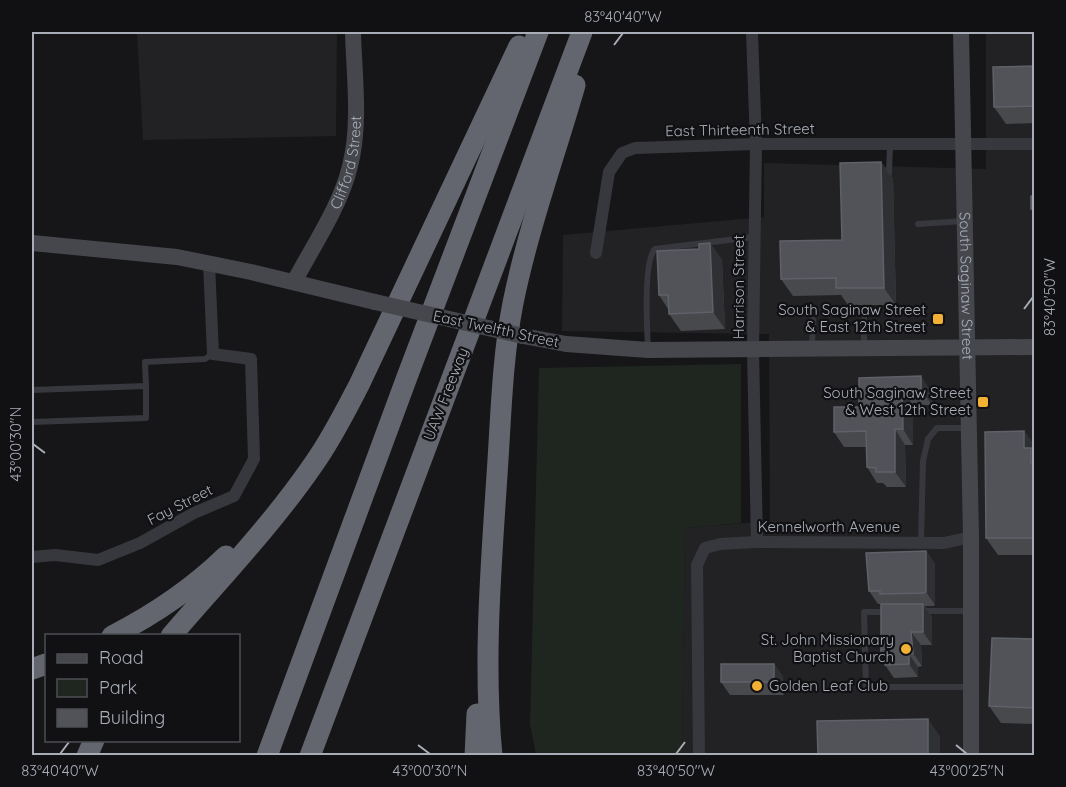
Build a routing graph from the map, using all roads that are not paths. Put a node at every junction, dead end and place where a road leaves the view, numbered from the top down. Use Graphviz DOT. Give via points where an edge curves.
graph roads {
  1 [pos="353,32"];
  2 [pos="526,32"];
  3 [pos="538,32"];
  4 [pos="582,32"];
  5 [pos="591,32"];
  6 [pos="752,32"];
  7 [pos="961,32"];
  8 [pos="756,144"];
  9 [pos="890,144"];
  10 [pos="964,144"];
  11 [pos="1035,144"];
  12 [pos="889,174"];
  13 [pos="965,221"];
  14 [pos="918,224"];
  15 [pos="753,237"];
  16 [pos="32,243"];
  17 [pos="596,253"];
  18 [pos="209,263"];
  19 [pos="294,282"];
  20 [pos="864,319"];
  21 [pos="813,320"];
  22 [pos="967,347"];
  23 [pos="1035,347"];
  24 [pos="812,348"];
  25 [pos="864,348"];
  26 [pos="648,350"];
  27 [pos="753,350"];
  28 [pos="213,354"];
  29 [pos="146,386"];
  30 [pos="32,390"];
  31 [pos="32,422"];
  32 [pos="968,428"];
  33 [pos="313,465"];
  34 [pos="971,537"];
  35 [pos="757,542"];
  36 [pos="921,542"];
  37 [pos="32,557"];
  38 [pos="491,567"];
  39 [pos="971,611"];
  40 [pos="899,612"];
  41 [pos="910,612"];
  42 [pos="116,634"];
  43 [pos="173,634"];
  44 [pos="971,687"];
  45 [pos="94,742"];
  46 [pos="87,756"];
  47 [pos="267,756"];
  48 [pos="310,756"];
  49 [pos="475,756"];
  50 [pos="492,756"];
  51 [pos="699,756"];
  52 [pos="971,756"];
  1 -- 19 [label="street, Clifford Street" via="355,129 350,166 337,201"];
  2 -- 33 [label="highway" via="359,385"];
  3 -- 47 [label="highway"];
  4 -- 48 [label="highway, UAW Freeway"];
  5 -- 38 [label="highway" via="531,225 513,305"];
  6 -- 8 [label="street, Harrison Street"];
  7 -- 10 [label="street, South Saginaw Street"];
  8 -- 9 [label="street, East Thirteenth Street"];
  8 -- 15 [label="street, Harrison Street"];
  8 -- 17 [label="street, East Thirteenth Street" via="635,148 622,153 609,172"];
  9 -- 10 [label="street, East Thirteenth Street"];
  9 -- 12 [label="lane"];
  10 -- 11 [label="street, East Thirteenth Street"];
  10 -- 13 [label="street, South Saginaw Street"];
  13 -- 14 [label="lane"];
  13 -- 22 [label="street, South Saginaw Street"];
  15 -- 26 [label="lane" via="655,249 648,274"];
  15 -- 27 [label="street, Harrison Street"];
  16 -- 18 [label="street, East Twelfth Street"];
  18 -- 19 [label="street, East Twelfth Street"];
  18 -- 28 [label="street"];
  19 -- 26 [label="street, East Twelfth Street, bridge" via="523,336 566,344"];
  20 -- 25 [label="lane"];
  21 -- 24 [label="lane"];
  22 -- 23 [label="street, East Twelfth Street"];
  22 -- 25 [label="street, East Twelfth Street"];
  22 -- 32 [label="street, South Saginaw Street"];
  24 -- 25 [label="street, East Twelfth Street"];
  24 -- 27 [label="street, East Twelfth Street"];
  26 -- 27 [label="street, East Twelfth Street"];
  27 -- 35 [label="street, Harrison Street"];
  28 -- 29 [label="lane" via="205,358 146,362"];
  28 -- 37 [label="street, Fay Street" via="251,359 254,459 234,496 98,560 55,555"];
  29 -- 30 [label="lane"];
  29 -- 31 [label="lane" via="146,418"];
  32 -- 34 [label="street, South Saginaw Street"];
  32 -- 36 [label="lane" via="937,428 928,439 923,461"];
  33 -- 42 [label="highway" via="262,521 198,580"];
  33 -- 43 [label="highway"];
  34 -- 36 [label="street, Kennelworth Avenue" via="944,543"];
  34 -- 39 [label="street, South Saginaw Street"];
  35 -- 36 [label="street, Kennelworth Avenue"];
  35 -- 51 [label="street, Kennelworth Avenue" via="705,548 697,565"];
  38 -- 49 [label="highway"];
  38 -- 50 [label="highway"];
  39 -- 41 [label="lane"];
  39 -- 44 [label="street, South Saginaw Street"];
  40 -- 44 [label="lane" via="864,612 866,687"];
  44 -- 52 [label="street, South Saginaw Street"];
  45 -- 46 [label="highway"];
}
